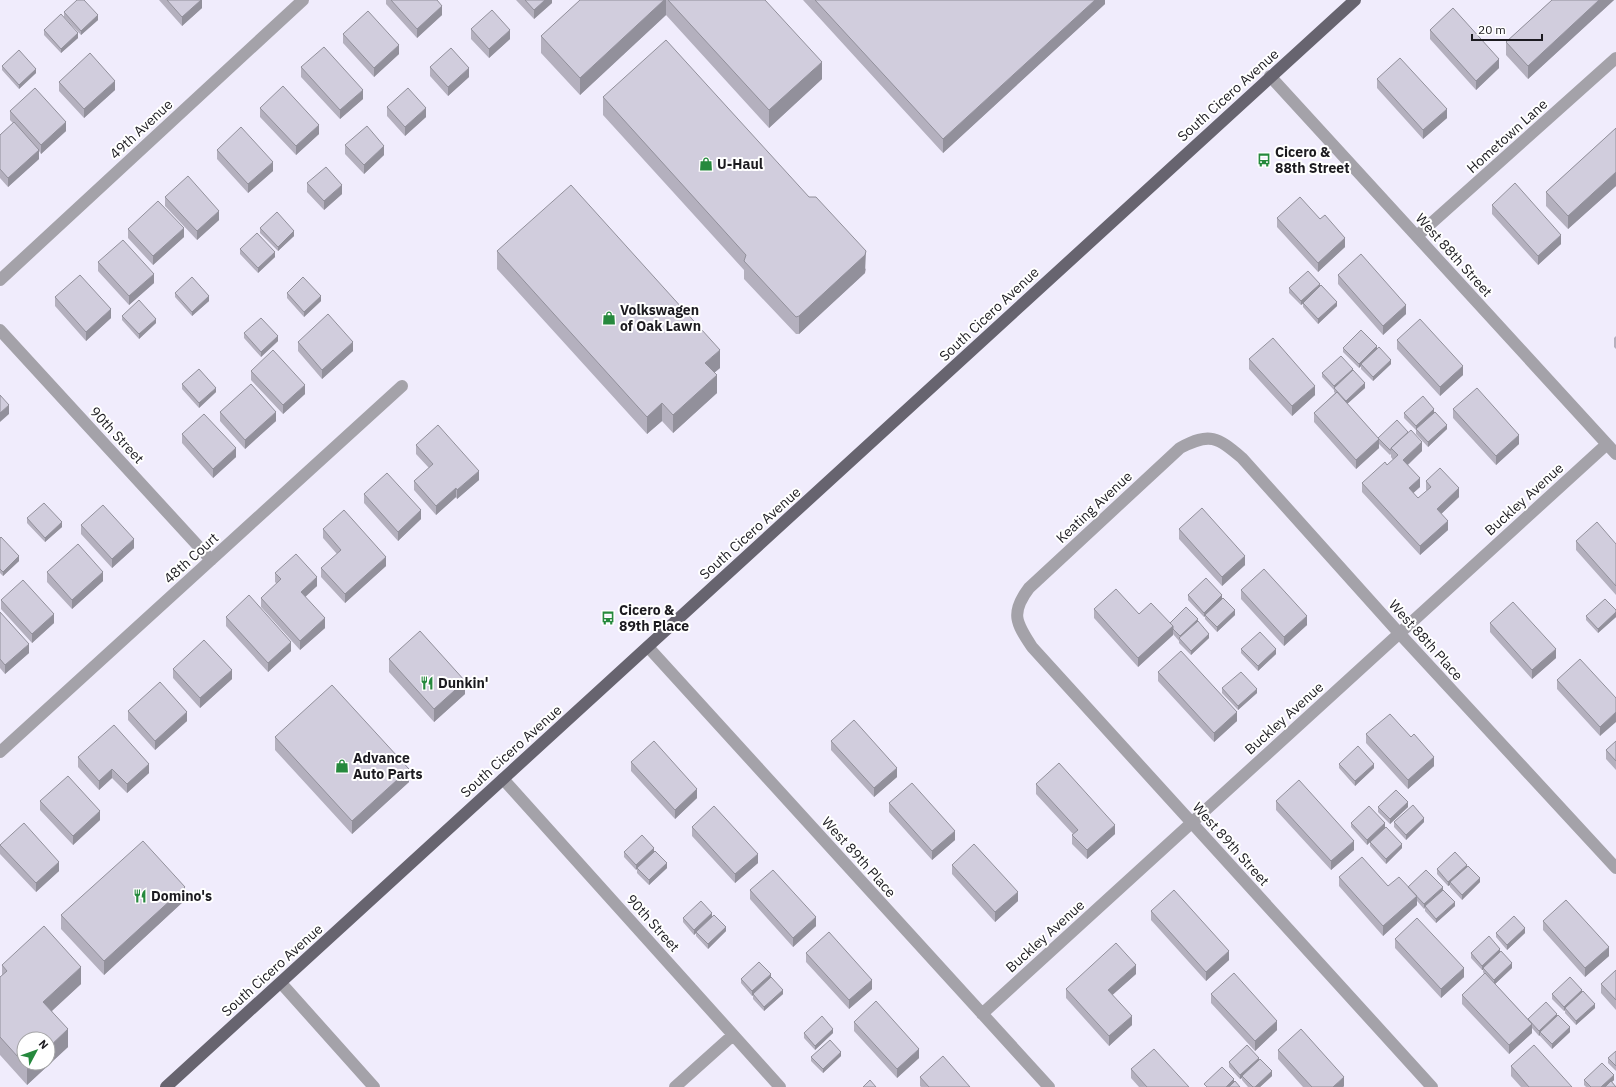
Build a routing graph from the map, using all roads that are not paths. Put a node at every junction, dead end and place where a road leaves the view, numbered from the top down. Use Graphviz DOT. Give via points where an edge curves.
graph roads {
  1 [pos="303,0"];
  2 [pos="1355,0"];
  3 [pos="1616,58"];
  4 [pos="1270,76"];
  5 [pos="1417,236"];
  6 [pos="0,280"];
  7 [pos="0,330"];
  8 [pos="402,386"];
  9 [pos="1209,438"];
  10 [pos="1607,444"];
  11 [pos="1616,454"];
  12 [pos="211,560"];
  13 [pos="1016,615"];
  14 [pos="1399,633"];
  15 [pos="648,647"];
  16 [pos="0,752"];
  17 [pos="503,779"];
  18 [pos="1192,823"];
  19 [pos="1616,868"];
  20 [pos="281,983"];
  21 [pos="982,1014"];
  22 [pos="733,1035"];
  23 [pos="166,1087"];
  24 [pos="374,1087"];
  25 [pos="676,1087"];
  26 [pos="780,1087"];
  27 [pos="1049,1087"];
  28 [pos="1432,1087"];
  1 -- 6 [label="street, 49th Avenue"];
  2 -- 4 [label="main road, South Cicero Avenue"];
  3 -- 5 [label="street, Hometown Lane"];
  4 -- 5 [label="street, West 88th Street"];
  4 -- 15 [label="main road, South Cicero Avenue"];
  5 -- 10 [label="street, West 88th Street"];
  7 -- 12 [label="street, 90th Street"];
  8 -- 12 [label="street, 48th Court"];
  9 -- 13 [label="street, Keating Avenue" via="1196,440 1180,448 1029,588 1018,602"];
  9 -- 14 [label="street, West 88th Place" via="1225,444 1242,458"];
  10 -- 11 [label="street, West 88th Street"];
  10 -- 14 [label="street, Buckley Avenue"];
  12 -- 16 [label="street, 48th Court"];
  13 -- 18 [label="street, West 89th Street" via="1020,629 1032,647"];
  14 -- 18 [label="street, Buckley Avenue"];
  14 -- 19 [label="street, West 88th Place"];
  15 -- 17 [label="main road, South Cicero Avenue"];
  15 -- 21 [label="street, West 89th Place"];
  17 -- 20 [label="main road, South Cicero Avenue"];
  17 -- 22 [label="street, 90th Street"];
  18 -- 21 [label="street, Buckley Avenue"];
  18 -- 28 [label="street, West 89th Street"];
  20 -- 23 [label="main road, South Cicero Avenue"];
  20 -- 24 [label="street"];
  21 -- 27 [label="street, West 89th Place"];
  22 -- 25 [label="street"];
  22 -- 26 [label="street, 90th Street"];
}
